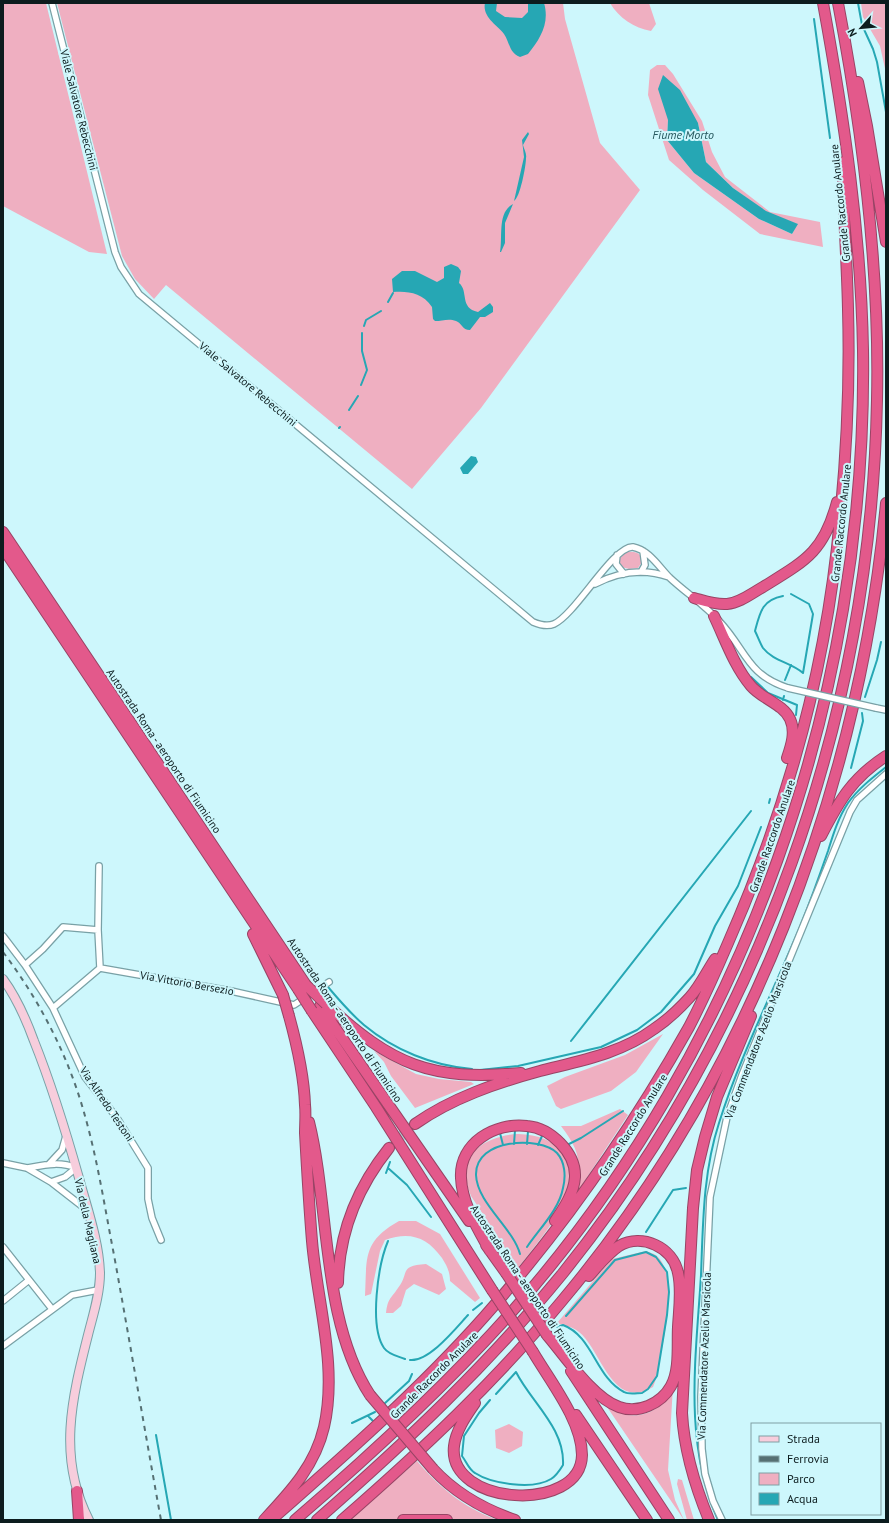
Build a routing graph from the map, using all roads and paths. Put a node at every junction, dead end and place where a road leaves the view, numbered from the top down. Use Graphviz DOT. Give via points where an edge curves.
graph roads {
  1 [pos="52,3"];
  2 [pos="823,3"];
  3 [pos="838,3"];
  4 [pos="842,21"];
  5 [pos="843,124"];
  6 [pos="886,242"];
  7 [pos="846,449"];
  8 [pos="886,503"];
  9 [pos="3,532"];
  10 [pos="3,548"];
  11 [pos="643,551"];
  12 [pos="617,554"];
  13 [pos="641,572"];
  14 [pos="624,574"];
  15 [pos="670,578"];
  16 [pos="591,586"];
  17 [pos="694,598"];
  18 [pos="714,616"];
  19 [pos="886,710"];
  20 [pos="886,756"];
  21 [pos="886,774"];
  22 [pos="774,824"];
  23 [pos="807,863"];
  24 [pos="99,866"];
  25 [pos="219,871"];
  26 [pos="746,902"];
  27 [pos="98,930"];
  28 [pos="3,936"];
  29 [pos="768,961"];
  30 [pos="25,965"];
  31 [pos="100,968"];
  32 [pos="3,979"];
  33 [pos="329,982"];
  34 [pos="302,987"];
  35 [pos="319,1007"];
  36 [pos="53,1008"];
  37 [pos="538,1072"];
  38 [pos="306,1107"];
  39 [pos="415,1124"];
  40 [pos="66,1135"];
  41 [pos="389,1148"];
  42 [pos="3,1163"];
  43 [pos="49,1164"];
  44 [pos="62,1164"];
  45 [pos="27,1168"];
  46 [pos="76,1168"];
  47 [pos="65,1177"];
  48 [pos="50,1182"];
  49 [pos="88,1210"];
  50 [pos="161,1240"];
  51 [pos="3,1247"];
  52 [pos="490,1251"];
  53 [pos="522,1274"];
  54 [pos="29,1280"];
  55 [pos="98,1290"];
  56 [pos="3,1300"];
  57 [pos="563,1301"];
  58 [pos="52,1309"];
  59 [pos="340,1323"];
  60 [pos="547,1335"];
  61 [pos="3,1346"];
  62 [pos="533,1352"];
  63 [pos="485,1387"];
  64 [pos="77,1491"];
  65 [pos="79,1520"];
  66 [pos="89,1520"];
  67 [pos="264,1520"];
  68 [pos="271,1520"];
  69 [pos="295,1520"];
  70 [pos="317,1520"];
  71 [pos="342,1520"];
  72 [pos="403,1520"];
  73 [pos="448,1520"];
  74 [pos="514,1520"];
  75 [pos="648,1520"];
  76 [pos="669,1520"];
  77 [pos="709,1520"];
  78 [pos="722,1520"];
  1 -- 16 [label="street, Viale Salvatore Rebecchini" via="115,252 121,267 139,294 533,622 547,626 557,622"];
  2 -- 5 [label="highway, Grande Raccordo Anulare"];
  3 -- 4 [label="highway"];
  4 -- 6 [label="highway" via="861,96"];
  4 -- 70 [label="highway" via="857,116 870,230 877,334 875,445 867,545 846,670 828,750 802,832 758,947 717,1037 620,1196 560,1277 492,1354 430,1418"];
  5 -- 7 [label="highway, Grande Raccordo Anulare" via="849,340"];
  5 -- 69 [label="highway, Grande Raccordo Anulare" via="856,231 861,304 862,424 856,516 844,606 822,713 804,780 762,901 730,976 670,1090 608,1188 564,1248 517,1306 417,1411"];
  7 -- 17 [label="highway" via="833,517 823,539 809,557 736,602 723,604"];
  7 -- 22 [label="highway, Grande Raccordo Anulare" via="829,607 799,743"];
  8 -- 23 [label="highway" via="875,594 861,676 841,756"];
  9 -- 34 [label="highway, Autostrada Roma - aeroporto di Fiumicino"];
  10 -- 25 [label="highway, Autostrada Roma - aeroporto di Fiumicino"];
  11 -- 12 [label="street" via="630,547"];
  11 -- 13 [label="street" via="645,565"];
  11 -- 15 [label="street, Viale Salvatore Rebecchini"];
  12 -- 14 [label="street" via="616,564"];
  12 -- 16 [label="street, Viale Salvatore Rebecchini"];
  13 -- 14 [label="street, Viale Salvatore Rebecchini"];
  13 -- 15 [label="street, Viale Salvatore Rebecchini" via="651,572"];
  14 -- 16 [label="street, Viale Salvatore Rebecchini" via="607,578"];
  15 -- 17 [label="street, Viale Salvatore Rebecchini"];
  17 -- 18 [label="street, Viale Salvatore Rebecchini"];
  18 -- 19 [label="street, Viale Salvatore Rebecchini, bridge" via="730,633 756,671 770,681 788,688"];
  18 -- 22 [label="highway" via="747,681 760,695 786,713 792,724 792,739"];
  20 -- 23 [label="highway" via="849,787"];
  21 -- 78 [label="street, Via Commendatore Azelio Marsicola" via="857,800 850,812 742,1075 718,1153 710,1197 701,1398 705,1474"];
  22 -- 26 [label="highway, Grande Raccordo Anulare"];
  23 -- 29 [label="highway"];
  24 -- 27 [label="street"];
  25 -- 34 [label="highway, Autostrada Roma - aeroporto di Fiumicino"];
  25 -- 38 [label="highway, bridge" via="283,995 290,1016"];
  26 -- 37 [label="highway" via="719,953 690,997 654,1029 637,1040 605,1054"];
  26 -- 53 [label="highway, Grande Raccordo Anulare" via="690,1024 664,1068 612,1152"];
  27 -- 30 [label="street" via="62,927"];
  27 -- 31 [label="street"];
  28 -- 30 [label="street, Via Alfredo Testoni"];
  29 -- 57 [label="highway" via="752,999 683,1128 631,1212"];
  29 -- 77 [label="highway" via="758,998 713,1108 700,1154 694,1199 682,1409 689,1458"];
  30 -- 36 [label="street, Via Alfredo Testoni"];
  31 -- 33 [label="street, Via Vittorio Bersezio" via="294,1005"];
  31 -- 36 [label="street"];
  32 -- 40 [label="main road, Via della Magliana" via="23,1013 52,1088"];
  34 -- 35 [label="highway, Autostrada Roma - aeroporto di Fiumicino, bridge"];
  34 -- 35 [label="highway, bridge"];
  35 -- 37 [label="highway" via="379,1048 424,1068 477,1076"];
  35 -- 52 [label="highway, Autostrada Roma - aeroporto di Fiumicino"];
  35 -- 62 [label="highway, Autostrada Roma - aeroporto di Fiumicino, bridge" via="376,1107"];
  36 -- 50 [label="street, Via Alfredo Testoni" via="85,1077 117,1118 148,1168 148,1199"];
  37 -- 39 [label="highway" via="454,1101"];
  38 -- 59 [label="highway"];
  38 -- 67 [label="highway" via="310,1222 327,1360 327,1407 321,1438 309,1466"];
  40 -- 43 [label="street" via="62,1150"];
  40 -- 46 [label="main road, Via della Magliana"];
  41 -- 59 [label="highway" via="365,1182 346,1227 338,1281"];
  42 -- 45 [label="street"];
  43 -- 44 [label="street"];
  43 -- 45 [label="street"];
  44 -- 46 [label="street"];
  44 -- 47 [label="street"];
  45 -- 48 [label="street"];
  46 -- 47 [label="street"];
  46 -- 49 [label="main road, Via della Magliana"];
  47 -- 48 [label="street"];
  48 -- 49 [label="street"];
  49 -- 55 [label="main road, Via della Magliana" via="98,1254"];
  51 -- 54 [label="street"];
  52 -- 53 [label="highway" via="463,1193 463,1159 475,1142 493,1130 518,1126 537,1128 556,1139 567,1151 574,1167 574,1180 564,1207"];
  52 -- 60 [label="highway, Autostrada Roma - aeroporto di Fiumicino, bridge"];
  53 -- 68 [label="highway, Grande Raccordo Anulare" via="481,1321 409,1394"];
  54 -- 56 [label="street"];
  54 -- 58 [label="street"];
  55 -- 58 [label="street" via="72,1295"];
  55 -- 64 [label="main road, Via della Magliana" via="70,1417 71,1458"];
  57 -- 60 [label="highway" via="621,1245 641,1241 664,1249 675,1263 680,1284 676,1364 672,1384 663,1397 650,1406 635,1410 620,1408 608,1402 595,1390"];
  57 -- 63 [label="highway"];
  58 -- 61 [label="street"];
  59 -- 74 [label="highway, bridge" via="353,1363 370,1394 433,1469 465,1497"];
  60 -- 76 [label="highway, Autostrada Roma - aeroporto di Fiumicino"];
  62 -- 63 [label="highway" via="572,1417 580,1439 581,1464 574,1477 566,1484 542,1494 509,1493 482,1488 462,1474 455,1459 455,1441 462,1424"];
  62 -- 75 [label="highway, Autostrada Roma - aeroporto di Fiumicino"];
  63 -- 71 [label="highway" via="413,1458"];
  64 -- 65 [label="highway"];
  64 -- 66 [label="main road, Via della Magliana"];
  72 -- 73 [label="highway"];
}
